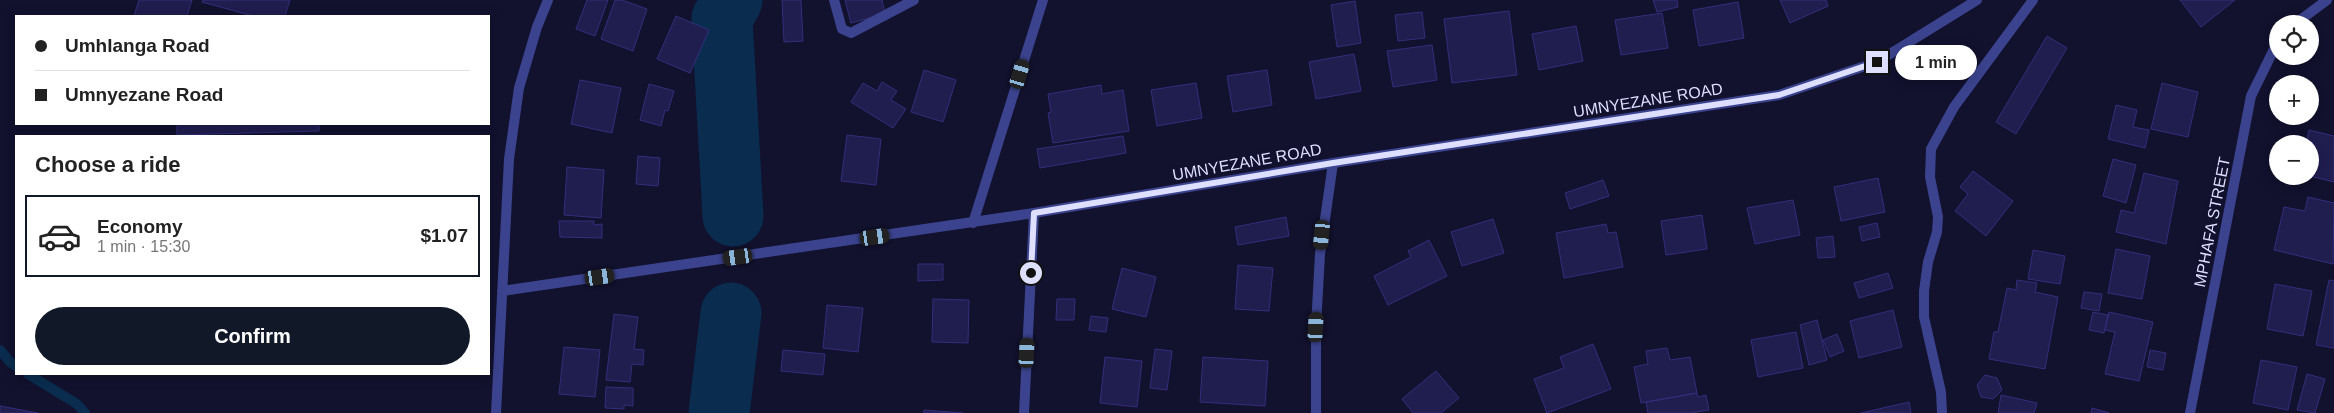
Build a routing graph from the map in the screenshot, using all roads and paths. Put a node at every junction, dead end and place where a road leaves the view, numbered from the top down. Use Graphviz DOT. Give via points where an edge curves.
graph roads {
  1 [pos="548,0"];
  2 [pos="834,0"];
  3 [pos="914,0"];
  4 [pos="1043,0"];
  5 [pos="1976,0"];
  6 [pos="2034,0"];
  7 [pos="2327,0"];
  8 [pos="2307,15"];
  9 [pos="2269,59"];
  10 [pos="1333,163"];
  11 [pos="1034,213"];
  12 [pos="973,222"];
  13 [pos="502,291"];
  14 [pos="496,413"];
  15 [pos="1024,413"];
  16 [pos="1316,413"];
  17 [pos="1942,413"];
  18 [pos="2190,413"];
  1 -- 13 [label="street" via="519,88 509,159"];
  2 -- 3 [label="street" via="842,29 851,32"];
  4 -- 12 [label="street"];
  5 -- 10 [label="street, UMNYEZANE ROAD" via="1877,62 1779,95"];
  6 -- 17 [label="street" via="1954,107 1931,150 1930,177 1938,217 1928,262 1924,317 1941,392"];
  7 -- 8 [label="street"];
  9 -- 18 [label="street, MPHAFA STREET" via="2251,96"];
  10 -- 11 [label="street, UMNYEZANE ROAD"];
  10 -- 16 [label="street" via="1320,254"];
  11 -- 12 [label="street, UMNYEZANE ROAD"];
  11 -- 15 [label="street"];
  12 -- 13 [label="street, UMNYEZANE ROAD"];
  13 -- 14 [label="street"];
}
